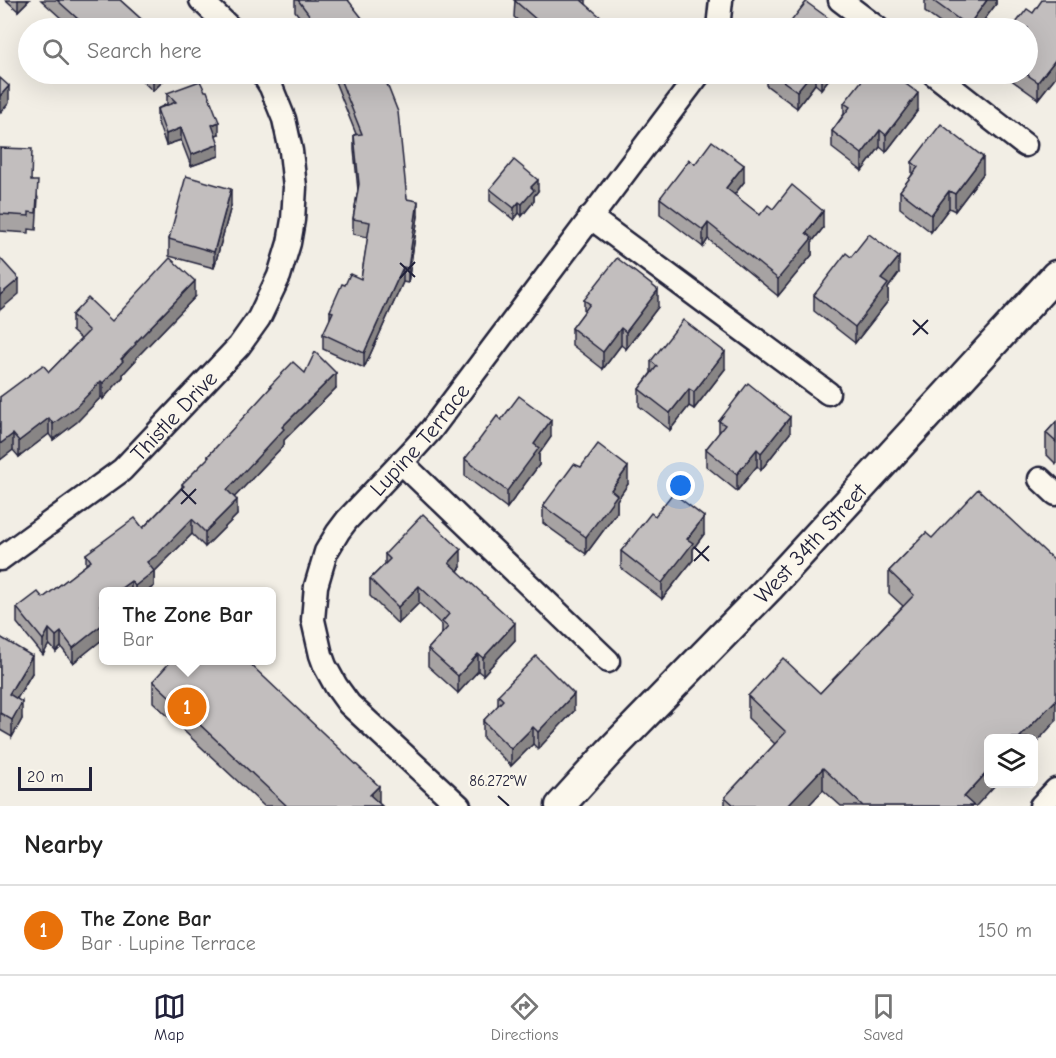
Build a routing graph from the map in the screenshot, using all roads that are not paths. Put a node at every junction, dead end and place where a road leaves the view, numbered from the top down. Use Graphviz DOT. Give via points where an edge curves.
graph roads {
  1 [pos="201,0"];
  2 [pos="721,0"];
  3 [pos="840,0"];
  4 [pos="220,18"];
  5 [pos="719,18"];
  6 [pos="864,18"];
  7 [pos="269,84"];
  8 [pos="691,84"];
  9 [pos="947,84"];
  10 [pos="1025,145"];
  11 [pos="590,217"];
  12 [pos="1056,275"];
  13 [pos="828,393"];
  14 [pos="401,462"];
  15 [pos="0,559"];
  16 [pos="608,661"];
  17 [pos="1056,790"];
  18 [pos="459,806"];
  19 [pos="560,806"];
  20 [pos="1041,806"];
  1 -- 4 [label="street"];
  2 -- 5 [label="street"];
  3 -- 6 [label="street"];
  7 -- 15 [label="street, Thistle Drive" via="284,119 295,187 289,243 259,318 239,346 122,470"];
  8 -- 11 [label="street, Lupine Terrace"];
  9 -- 10 [label="street"];
  11 -- 13 [label="street"];
  11 -- 14 [label="street, Lupine Terrace" via="431,430"];
  12 -- 19 [label="street, West 34th Street" via="769,588"];
  14 -- 16 [label="street"];
  14 -- 18 [label="street, Lupine Terrace" via="347,520 326,552 316,586 315,632 330,676 349,704"];
  17 -- 20 [label="street"];
}
